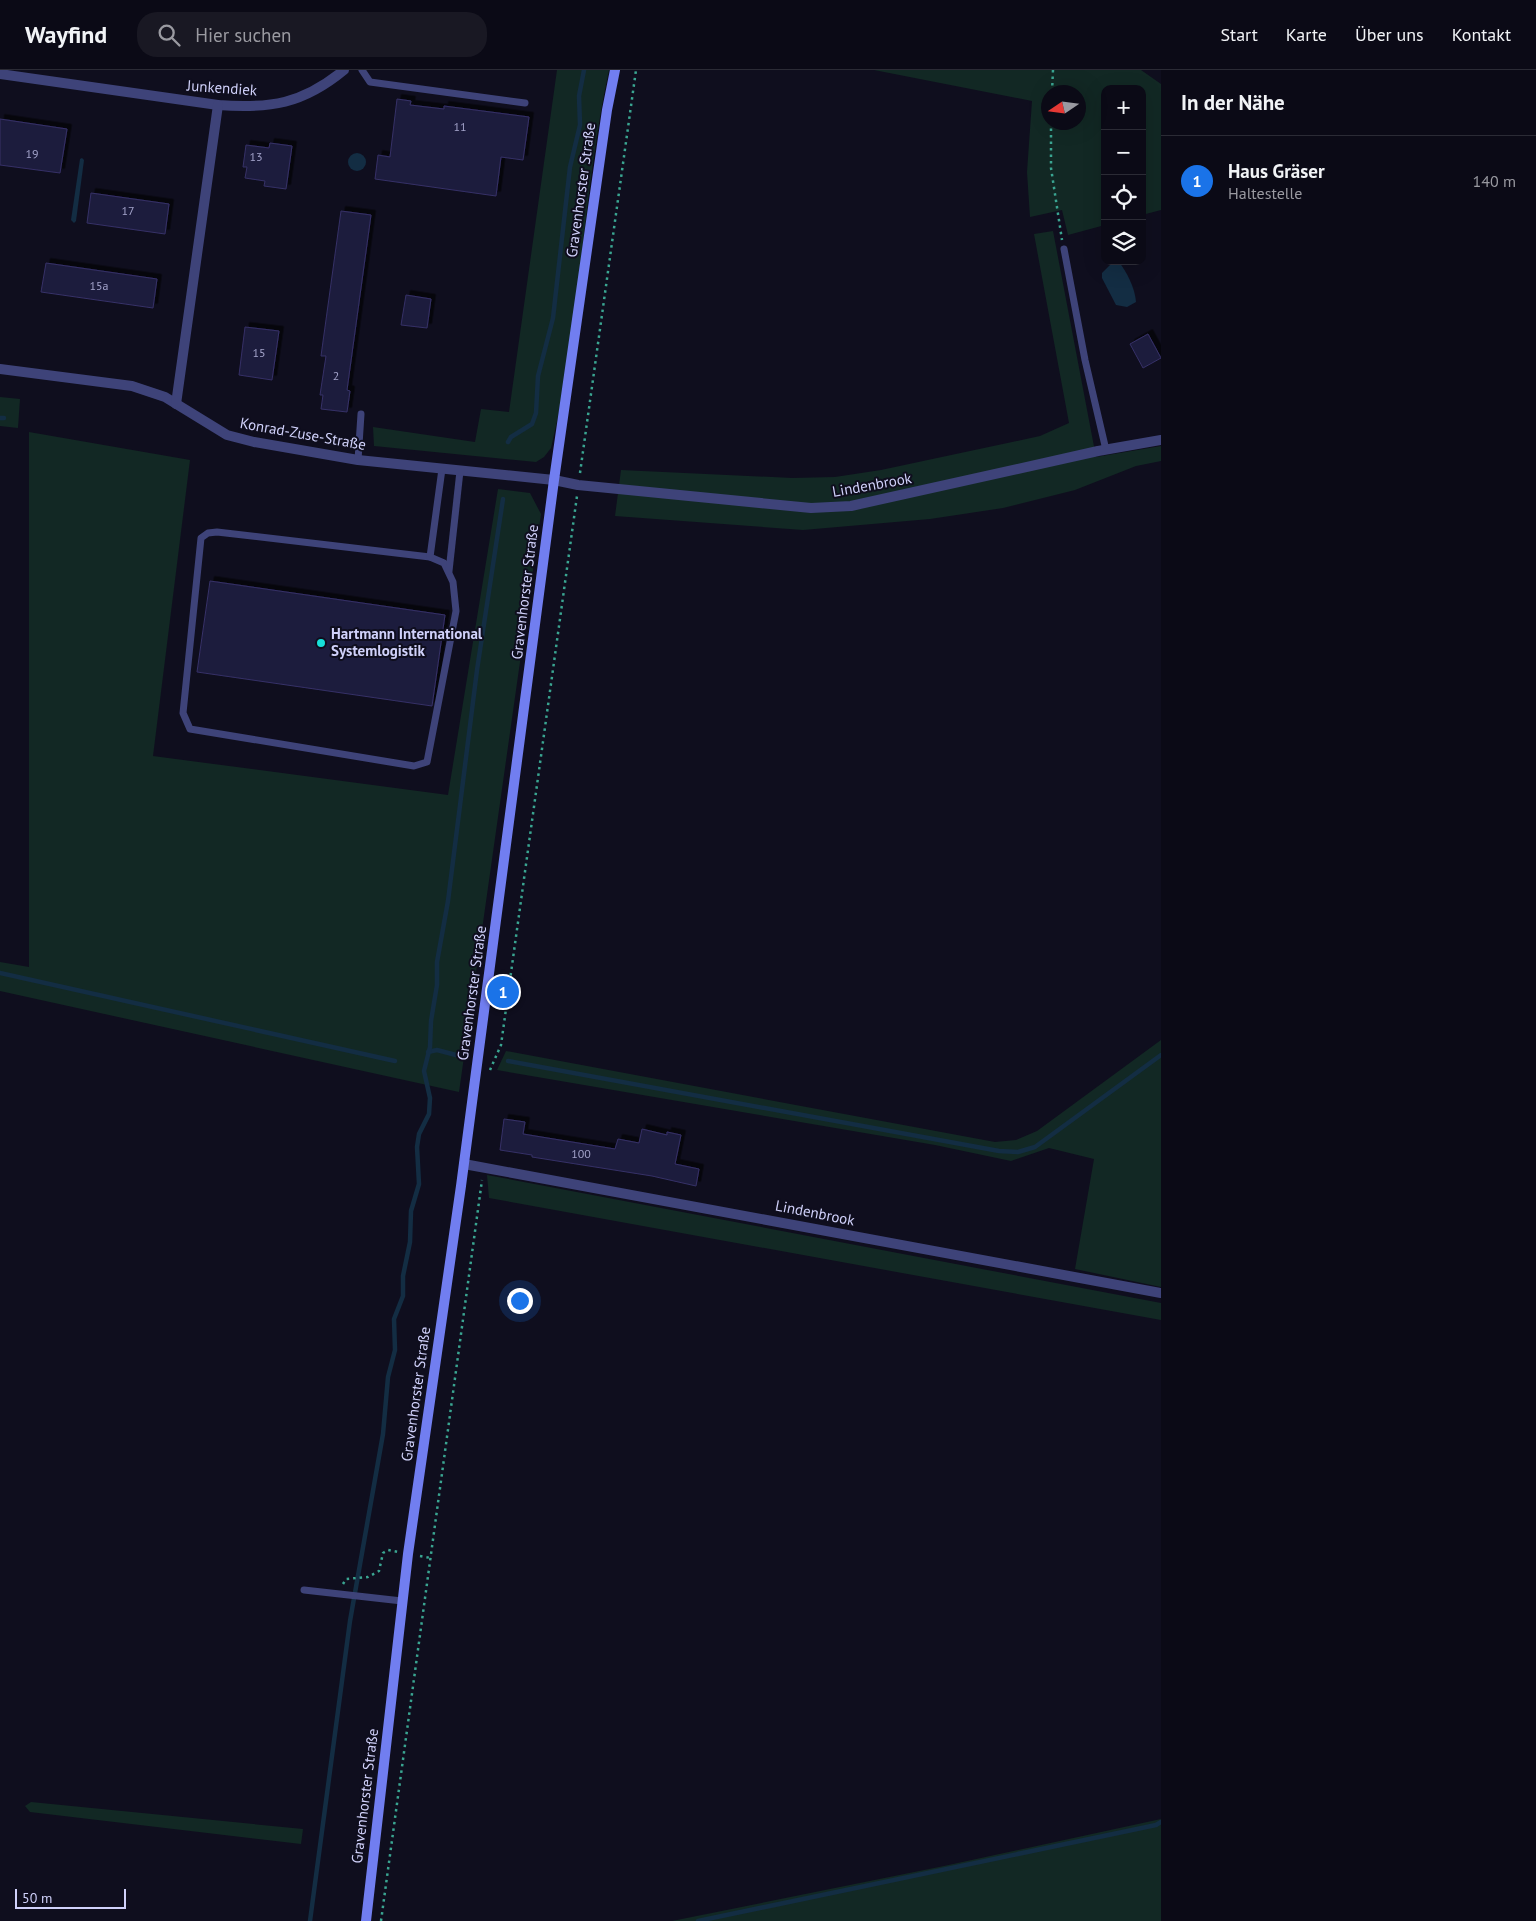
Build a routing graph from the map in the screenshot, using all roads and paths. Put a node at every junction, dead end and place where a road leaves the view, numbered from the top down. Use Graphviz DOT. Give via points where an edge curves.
graph roads {
  1 [pos="344,70"];
  2 [pos="362,70"];
  3 [pos="615,70"];
  4 [pos="636,70"];
  5 [pos="1053,70"];
  6 [pos="0,74"];
  7 [pos="1052,85"];
  8 [pos="525,103"];
  9 [pos="218,105"];
  10 [pos="1051,130"];
  11 [pos="1064,249"];
  12 [pos="0,369"];
  13 [pos="176,404"];
  14 [pos="361,414"];
  15 [pos="1161,440"];
  16 [pos="1106,450"];
  17 [pos="358,460"];
  18 [pos="442,469"];
  19 [pos="460,471"];
  20 [pos="554,480"];
  21 [pos="578,486"];
  22 [pos="430,557"];
  23 [pos="449,570"];
  24 [pos="488,1079"];
  25 [pos="464,1164"];
  26 [pos="479,1166"];
  27 [pos="1161,1293"];
  28 [pos="408,1554"];
  29 [pos="431,1558"];
  30 [pos="346,1579"];
  31 [pos="304,1590"];
  32 [pos="402,1601"];
  33 [pos="366,1921"];
  34 [pos="381,1921"];
  1 -- 9 [label="street, Junkendiek" via="324,87 292,101 253,108"];
  2 -- 8 [label="lane" via="370,82"];
  3 -- 20 [label="main road, Gravenhorster Straße"];
  4 -- 21 [label="path"];
  5 -- 7 [label="path"];
  6 -- 9 [label="street, Junkendiek"];
  9 -- 13 [label="street"];
  10 -- 11 [label="path" via="1051,168"];
  11 -- 16 [label="lane"];
  12 -- 13 [label="street, Konrad-Zuse-Straße" via="132,386"];
  13 -- 17 [label="street, Konrad-Zuse-Straße" via="227,435"];
  14 -- 17 [label="lane"];
  15 -- 16 [label="street, Lindenbrook"];
  16 -- 21 [label="street, Lindenbrook" via="851,506 811,508"];
  17 -- 18 [label="street, Konrad-Zuse-Straße"];
  18 -- 19 [label="street, Konrad-Zuse-Straße"];
  18 -- 22 [label="lane"];
  19 -- 20 [label="street, Konrad-Zuse-Straße"];
  19 -- 23 [label="lane"];
  20 -- 21 [label="street, Lindenbrook"];
  20 -- 25 [label="main road, Gravenhorster Straße"];
  21 -- 24 [label="path" via="501,1045"];
  22 -- 23 [label="lane" via="444,563"];
  22 -- 23 [label="lane" via="208,533 201,538 183,713 190,729 414,766 427,762 456,611"];
  25 -- 26 [label="street, Lindenbrook"];
  25 -- 28 [label="main road, Gravenhorster Straße"];
  26 -- 27 [label="street, Lindenbrook"];
  26 -- 29 [label="path" via="483,1184"];
  28 -- 29 [label="path"];
  28 -- 30 [label="path" via="388,1550 379,1570 368,1578"];
  28 -- 32 [label="main road, Gravenhorster Straße"];
  29 -- 34 [label="path"];
  31 -- 32 [label="lane"];
  32 -- 33 [label="main road, Gravenhorster Straße"];
}
